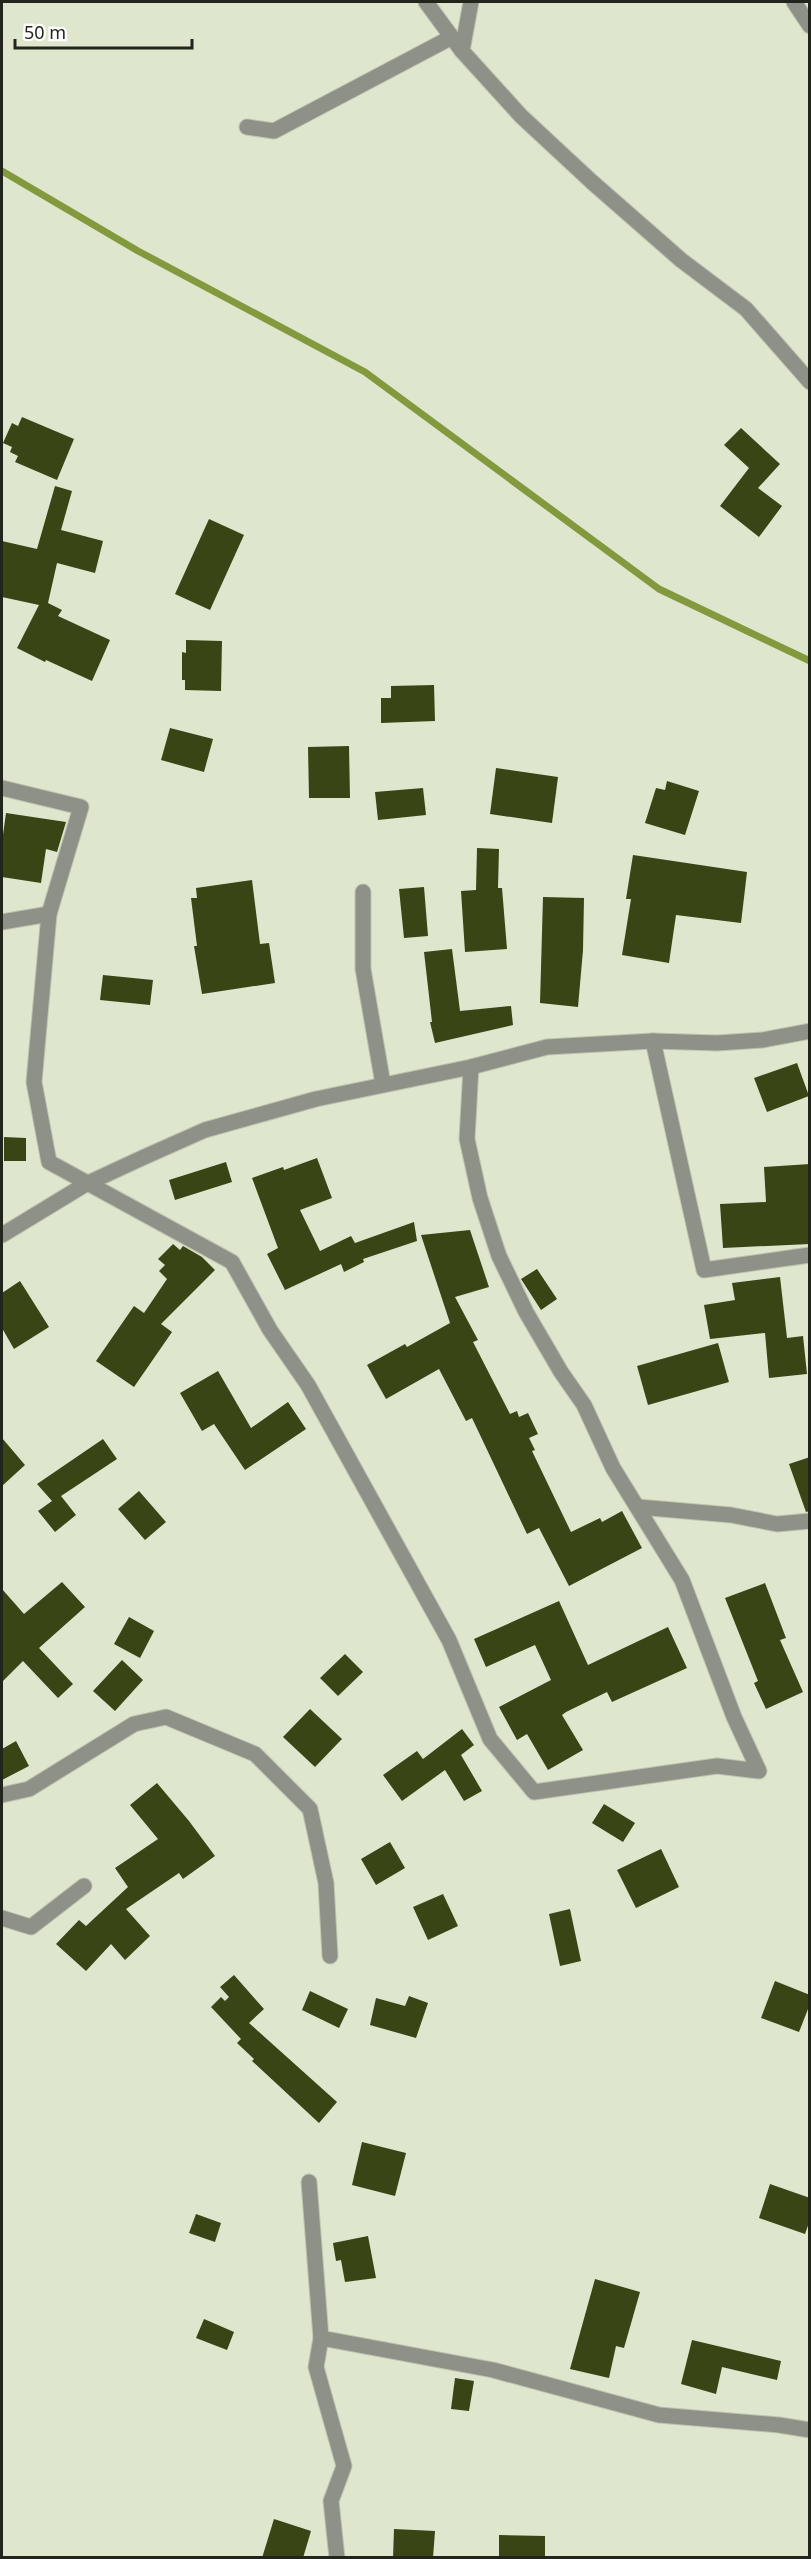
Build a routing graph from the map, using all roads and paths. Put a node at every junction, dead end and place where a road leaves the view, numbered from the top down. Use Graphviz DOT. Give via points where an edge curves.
graph roads {
  1 [pos="426,2"];
  2 [pos="471,2"];
  3 [pos="794,2"];
  4 [pos="810,26"];
  5 [pos="452,37"];
  6 [pos="462,51"];
  7 [pos="247,126"];
  8 [pos="810,382"];
  9 [pos="2,788"];
  10 [pos="363,892"];
  11 [pos="49,914"];
  12 [pos="2,922"];
  13 [pos="810,1031"];
  14 [pos="653,1041"];
  15 [pos="471,1067"];
  16 [pos="383,1084"];
  17 [pos="86,1184"];
  18 [pos="2,1235"];
  19 [pos="810,1255"];
  20 [pos="638,1507"];
  21 [pos="810,1521"];
  22 [pos="2,1795"];
  23 [pos="84,1886"];
  24 [pos="2,1918"];
  25 [pos="330,1956"];
  26 [pos="309,2182"];
  27 [pos="321,2338"];
  28 [pos="810,2430"];
  29 [pos="337,2558"];
  1 -- 5 [label="street"];
  2 -- 6 [label="street"];
  3 -- 4 [label="street"];
  5 -- 6 [label="street"];
  5 -- 7 [label="street" via="274,131"];
  6 -- 8 [label="street" via="520,116 592,182 681,260 746,309"];
  9 -- 11 [label="street" via="81,807"];
  10 -- 16 [label="street" via="363,969"];
  11 -- 12 [label="street"];
  11 -- 17 [label="street" via="34,1082 49,1162"];
  13 -- 14 [label="street" via="717,1043"];
  14 -- 15 [label="street" via="547,1047"];
  14 -- 19 [label="street" via="704,1270"];
  15 -- 16 [label="street"];
  15 -- 20 [label="street" via="467,1139 480,1198 500,1256 526,1312 584,1405"];
  16 -- 17 [label="street" via="204,1130"];
  17 -- 18 [label="street"];
  17 -- 20 [label="street" via="232,1262 270,1330 308,1385 449,1640 490,1739 534,1792 717,1766 759,1771 682,1580"];
  20 -- 21 [label="street" via="731,1515 777,1524"];
  22 -- 25 [label="street" via="28,1790 134,1724 166,1717 255,1754 310,1809 326,1883"];
  23 -- 24 [label="street" via="31,1927"];
  26 -- 27 [label="street"];
  27 -- 28 [label="street" via="493,2370 659,2415"];
  27 -- 29 [label="street" via="316,2367 344,2466 331,2501"];
}
